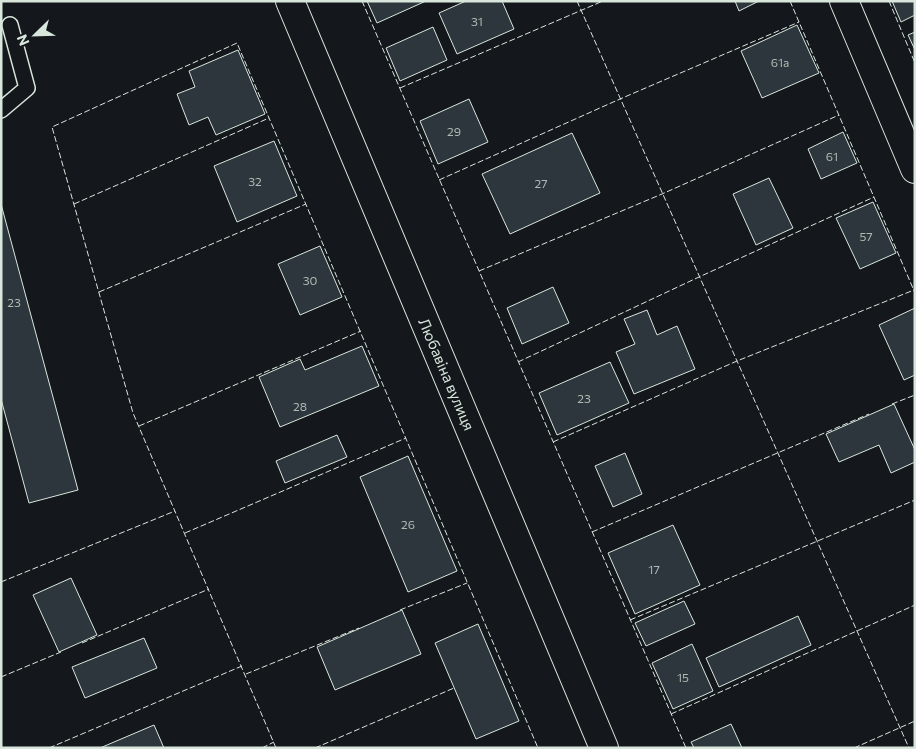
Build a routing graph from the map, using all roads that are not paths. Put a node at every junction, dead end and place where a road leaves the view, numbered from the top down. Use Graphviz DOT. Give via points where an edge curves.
graph roads {
  1 [pos="290,1"];
  2 [pos="844,1"];
  3 [pos="10,25"];
  4 [pos="1,110"];
  5 [pos="915,169"];
  6 [pos="604,748"];
  1 -- 6 [label="street, Любавіна вулиця"];
  2 -- 5 [label="street"];
  3 -- 4 [label="lane" via="27,88"];
}
